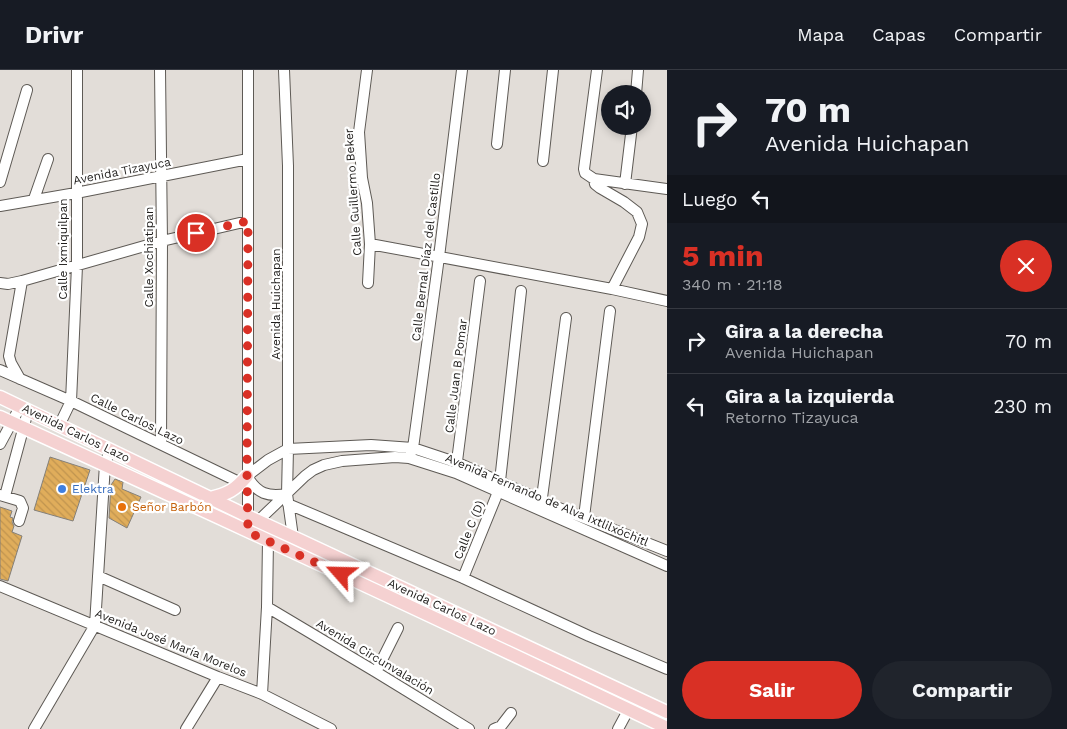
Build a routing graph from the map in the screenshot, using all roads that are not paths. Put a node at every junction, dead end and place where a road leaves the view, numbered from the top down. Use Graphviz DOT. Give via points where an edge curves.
graph roads {
  1 [pos="77,70"];
  2 [pos="160,70"];
  3 [pos="248,70"];
  4 [pos="284,70"];
  5 [pos="367,70"];
  6 [pos="462,70"];
  7 [pos="505,70"];
  8 [pos="554,70"];
  9 [pos="598,70"];
  10 [pos="638,70"];
  11 [pos="637,85"];
  12 [pos="27,90"];
  13 [pos="631,135"];
  14 [pos="497,144"];
  15 [pos="48,159"];
  16 [pos="248,159"];
  17 [pos="543,162"];
  18 [pos="161,176"];
  19 [pos="594,179"];
  20 [pos="0,182"];
  21 [pos="625,184"];
  22 [pos="667,189"];
  23 [pos="76,193"];
  24 [pos="34,199"];
  25 [pos="0,206"];
  26 [pos="248,221"];
  27 [pos="162,241"];
  28 [pos="370,244"];
  29 [pos="439,257"];
  30 [pos="77,266"];
  31 [pos="480,281"];
  32 [pos="12,283"];
  33 [pos="368,283"];
  34 [pos="612,289"];
  35 [pos="521,291"];
  36 [pos="667,301"];
  37 [pos="610,311"];
  38 [pos="566,318"];
  39 [pos="0,370"];
  40 [pos="20,379"];
  41 [pos="0,397"];
  42 [pos="71,402"];
  43 [pos="24,409"];
  44 [pos="0,417"];
  45 [pos="12,423"];
  46 [pos="61,423"];
  47 [pos="24,428"];
  48 [pos="0,444"];
  49 [pos="160,444"];
  50 [pos="412,448"];
  51 [pos="288,449"];
  52 [pos="110,450"];
  53 [pos="409,458"];
  54 [pos="105,464"];
  55 [pos="457,468"];
  56 [pos="245,483"];
  57 [pos="499,487"];
  58 [pos="3,495"];
  59 [pos="210,498"];
  60 [pos="288,503"];
  61 [pos="541,505"];
  62 [pos="584,517"];
  63 [pos="19,521"];
  64 [pos="250,521"];
  65 [pos="293,533"];
  66 [pos="268,540"];
  67 [pos="667,551"];
  68 [pos="667,566"];
  69 [pos="98,576"];
  70 [pos="464,578"];
  71 [pos="0,586"];
  72 [pos="267,607"];
  73 [pos="175,610"];
  74 [pos="95,626"];
  75 [pos="398,628"];
  76 [pos="667,669"];
  77 [pos="376,672"];
  78 [pos="218,677"];
  79 [pos="262,694"];
  80 [pos="635,697"];
  81 [pos="628,709"];
  82 [pos="667,712"];
  83 [pos="511,713"];
  84 [pos="667,728"];
  85 [pos="34,729"];
  86 [pos="186,729"];
  87 [pos="331,729"];
  88 [pos="469,729"];
  89 [pos="494,729"];
  90 [pos="618,729"];
  1 -- 23 [label="street, Calle Ixmiquilpan"];
  2 -- 18 [label="street, Calle Xochiatipan"];
  3 -- 16 [label="street"];
  4 -- 51 [label="street, Avenida Huichapan"];
  5 -- 28 [label="street, Calle Guillermo Beker" via="359,132"];
  6 -- 29 [label="street, Calle Bernal Díaz del Castillo"];
  7 -- 14 [label="street"];
  8 -- 17 [label="street"];
  9 -- 19 [label="street" via="584,169"];
  10 -- 11 [label="street"];
  12 -- 20 [label="street"];
  13 -- 21 [label="street"];
  15 -- 24 [label="street"];
  16 -- 18 [label="street, Avenida Tizayuca"];
  16 -- 26 [label="street"];
  18 -- 23 [label="street, Avenida Tizayuca"];
  18 -- 27 [label="street, Calle Xochiatipan"];
  19 -- 21 [label="street"];
  19 -- 34 [label="street" via="600,188 637,212 642,224"];
  21 -- 22 [label="street"];
  23 -- 24 [label="street, Avenida Tizayuca"];
  23 -- 30 [label="street, Calle Ixmiquilpan"];
  24 -- 25 [label="street, Avenida Tizayuca"];
  26 -- 27 [label="street"];
  26 -- 56 [label="street"];
  27 -- 30 [label="street"];
  27 -- 49 [label="street, Calle Xochiatipan"];
  28 -- 29 [label="street"];
  28 -- 33 [label="street, Calle Guillermo Beker"];
  29 -- 34 [label="street"];
  29 -- 50 [label="street, Calle Bernal Díaz del Castillo"];
  30 -- 32 [label="street"];
  30 -- 42 [label="street, Calle Ixmiquilpan"];
  31 -- 55 [label="street, Calle Juan B Pomar"];
  32 -- 40 [label="street" via="9,356"];
  34 -- 36 [label="street"];
  35 -- 57 [label="street"];
  37 -- 62 [label="street"];
  38 -- 61 [label="street"];
  39 -- 40 [label="street, Calle Carlos Lazo"];
  40 -- 42 [label="street, Calle Carlos Lazo"];
  41 -- 43 [label="main road, Avenida Carlos Lazo"];
  42 -- 46 [label="street, Calle Ixmiquilpan"];
  42 -- 49 [label="street, Calle Carlos Lazo"];
  43 -- 45 [label="street"];
  43 -- 46 [label="main road, Avenida Carlos Lazo"];
  43 -- 47 [label="street"];
  44 -- 45 [label="main road, Avenida Carlos Lazo"];
  45 -- 47 [label="main road, Avenida Carlos Lazo"];
  45 -- 48 [label="street"];
  46 -- 52 [label="main road, Avenida Carlos Lazo"];
  47 -- 54 [label="main road, Avenida Carlos Lazo"];
  47 -- 58 [label="street"];
  49 -- 56 [label="street, Calle Carlos Lazo"];
  50 -- 51 [label="street, Avenida Fernando de Alva Ixtlilxóchitl" via="371,445"];
  50 -- 53 [label="street, Calle Bernal Díaz del Castillo"];
  50 -- 55 [label="street, Avenida Fernando de Alva Ixtlilxóchitl"];
  51 -- 56 [label="street, Avenida Fernando de Alva Ixtlilxóchitl" via="268,460"];
  51 -- 60 [label="street, Avenida Huichapan"];
  52 -- 54 [label="street"];
  52 -- 59 [label="main road, Avenida Carlos Lazo"];
  53 -- 55 [label="street, Avenida Fernando de Alva Ixtlilxóchitl"];
  53 -- 60 [label="street, Avenida Fernando de Alva Ixtlilxóchitl" via="342,461 313,470 305,476"];
  54 -- 64 [label="main road, Avenida Carlos Lazo" via="233,524"];
  54 -- 69 [label="street"];
  55 -- 57 [label="street, Avenida Fernando de Alva Ixtlilxóchitl"];
  56 -- 59 [label="main road" via="224,495"];
  56 -- 60 [label="street, Calle Carlos Lazo" via="250,482 265,494"];
  56 -- 64 [label="street"];
  57 -- 61 [label="street, Avenida Fernando de Alva Ixtlilxóchitl"];
  57 -- 70 [label="street, Calle C (D)"];
  58 -- 63 [label="street" via="20,501 23,508"];
  59 -- 64 [label="main road, Avenida Carlos Lazo"];
  60 -- 64 [label="street, Avenida Fernando de Alva Ixtlilxóchitl"];
  60 -- 65 [label="street, Avenida Huichapan"];
  60 -- 70 [label="street, Calle Carlos Lazo"];
  61 -- 62 [label="street, Avenida Fernando de Alva Ixtlilxóchitl"];
  61 -- 68 [label="street, Avenida Fernando de Alva Ixtlilxóchitl"];
  62 -- 67 [label="street, Avenida Fernando de Alva Ixtlilxóchitl"];
  64 -- 65 [label="main road, Avenida Carlos Lazo"];
  64 -- 66 [label="main road"];
  65 -- 80 [label="main road, Avenida Carlos Lazo"];
  66 -- 72 [label="street"];
  66 -- 81 [label="main road"];
  69 -- 73 [label="street"];
  69 -- 74 [label="street"];
  70 -- 76 [label="street, Calle Carlos Lazo"];
  71 -- 74 [label="street, Avenida José María Morelos"];
  72 -- 77 [label="street, Avenida Circunvalación"];
  72 -- 79 [label="street"];
  74 -- 78 [label="street, Avenida José María Morelos"];
  74 -- 85 [label="street"];
  75 -- 77 [label="street"];
  77 -- 88 [label="street, Avenida Circunvalación"];
  78 -- 79 [label="street, Avenida José María Morelos"];
  78 -- 86 [label="street"];
  79 -- 87 [label="street, Avenida José María Morelos"];
  80 -- 81 [label="street"];
  80 -- 82 [label="main road, Avenida Carlos Lazo"];
  81 -- 84 [label="main road"];
  81 -- 90 [label="street"];
  83 -- 89 [label="street" via="501,726"];
}
